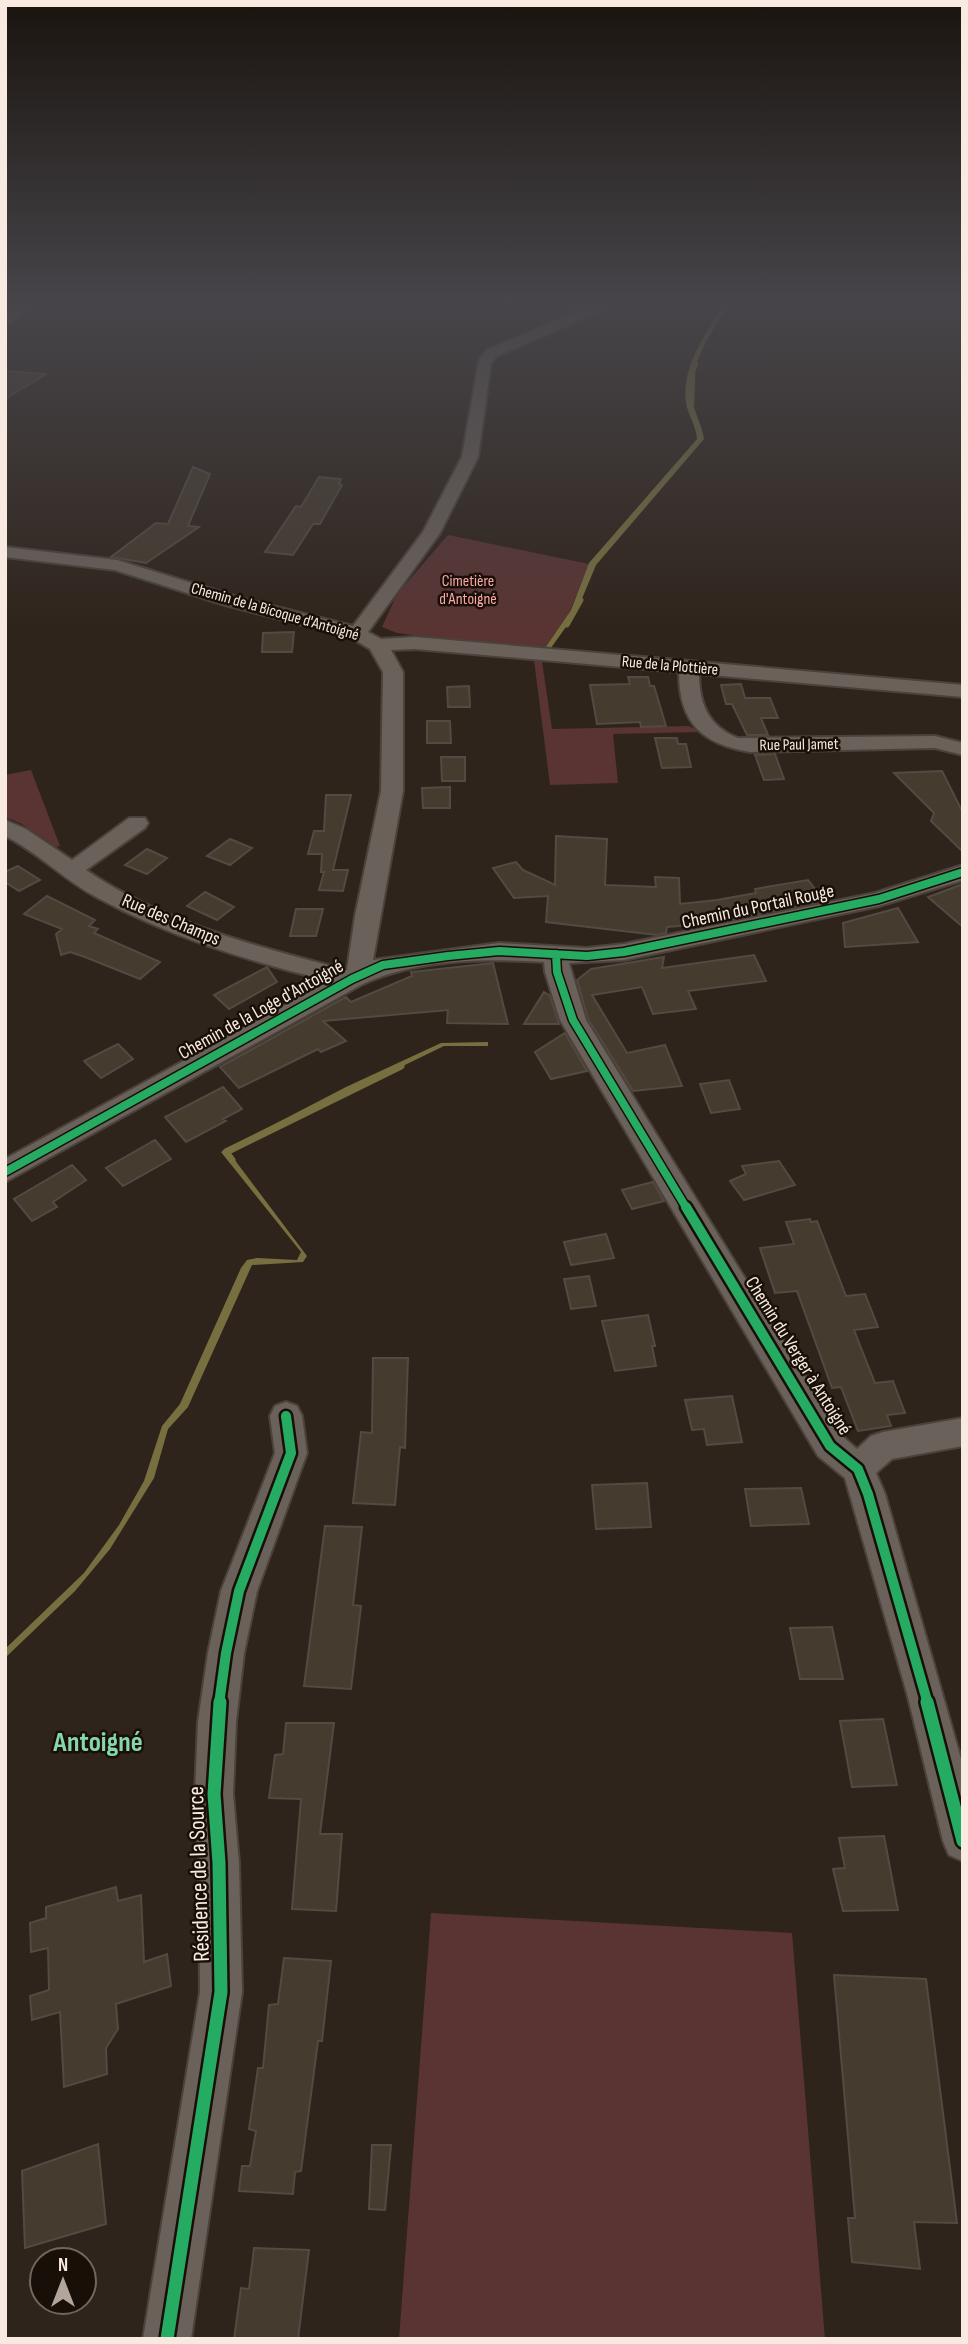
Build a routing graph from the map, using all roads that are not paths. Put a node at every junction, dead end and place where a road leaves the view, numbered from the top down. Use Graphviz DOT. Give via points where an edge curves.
graph roads {
  1 [pos="477,411"];
  2 [pos="5,552"];
  3 [pos="357,633"];
  4 [pos="377,645"];
  5 [pos="689,667"];
  6 [pos="963,691"];
  7 [pos="963,749"];
  8 [pos="138,823"];
  9 [pos="5,827"];
  10 [pos="72,870"];
  11 [pos="963,872"];
  12 [pos="556,954"];
  13 [pos="356,977"];
  14 [pos="5,1172"];
  15 [pos="286,1416"];
  16 [pos="963,1432"];
  17 [pos="858,1469"];
  18 [pos="963,1841"];
  19 [pos="167,2339"];
  1 -- 3 [label="street" via="470,457 431,533"];
  2 -- 3 [label="street, Chemin de la Bicoque d'Antoigné" via="117,565 231,601"];
  3 -- 4 [label="street, Chemin de la Bicoque d'Antoigné"];
  4 -- 5 [label="street, Rue de la Plottière" via="415,643"];
  4 -- 13 [label="street, Chemin de la Bicoque d'Antoigné" via="393,672 393,791"];
  5 -- 6 [label="street, Rue de la Plottière"];
  5 -- 7 [label="street, Rue Paul Jamet" via="688,690 698,720 727,742 750,746 935,742"];
  8 -- 10 [label="street"];
  9 -- 10 [label="street, Rue des Champs"];
  10 -- 13 [label="street, Rue des Champs" via="101,890 191,931 267,957"];
  11 -- 12 [label="street, Chemin du Portail Rouge" via="879,899 674,943 587,956"];
  12 -- 13 [label="street, Chemin de la Loge d'Antoigné" via="499,951 448,956 383,965"];
  12 -- 17 [label="street, Chemin du Verger à Antoigné" via="557,972 573,1020 830,1446"];
  13 -- 14 [label="street, Chemin de la Loge d'Antoigné"];
  15 -- 19 [label="street, Résidence de la Source" via="291,1453 239,1591 216,1722 221,1992"];
  16 -- 17 [label="street" via="883,1446"];
  17 -- 18 [label="street, Chemin du Verger à Antoigné" via="893,1578"];
}
